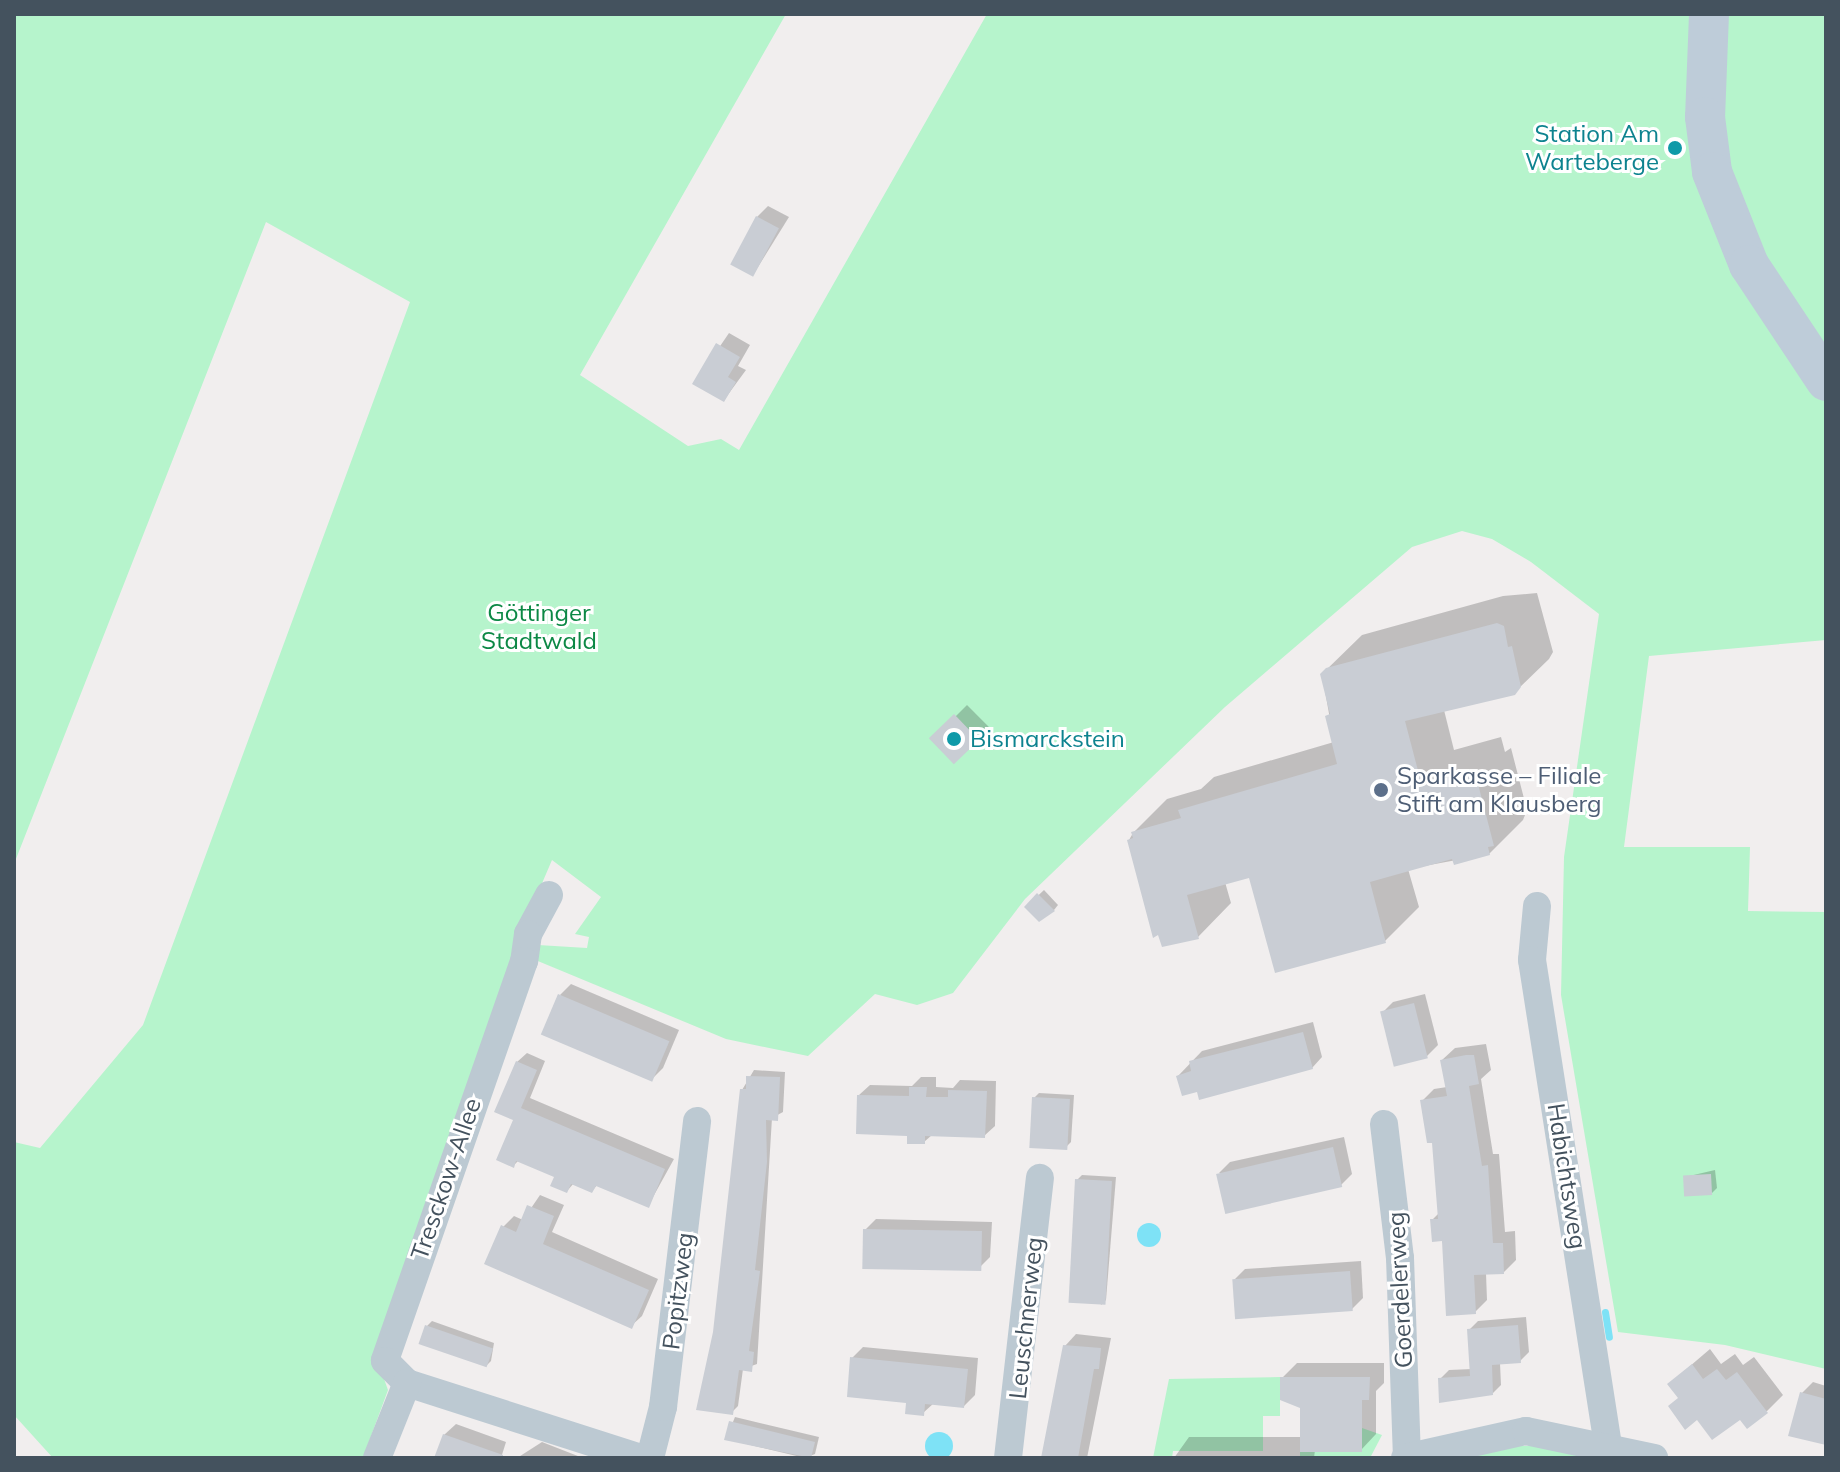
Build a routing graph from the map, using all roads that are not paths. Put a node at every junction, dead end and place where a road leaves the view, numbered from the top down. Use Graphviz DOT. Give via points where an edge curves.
graph roads {
  1 [pos="1709,14"];
  2 [pos="1826,381"];
  3 [pos="549,895"];
  4 [pos="1537,906"];
  5 [pos="697,1121"];
  6 [pos="1384,1124"];
  7 [pos="1040,1178"];
  8 [pos="407,1383"];
  9 [pos="1608,1446"];
  10 [pos="1406,1457"];
  11 [pos="377,1458"];
  12 [pos="640,1458"];
  13 [pos="650,1458"];
  14 [pos="1008,1458"];
  15 [pos="1654,1458"];
  1 -- 2 [label="street" via="1705,117 1712,172 1749,265"];
  3 -- 8 [label="street, Tresckow-Allee" via="528,934 524,961 389,1342 385,1361"];
  4 -- 9 [label="street, Habichtsweg" via="1532,960"];
  5 -- 13 [label="street, Popitzweg" via="665,1393"];
  6 -- 10 [label="street, Goerdelerweg" via="1400,1258"];
  7 -- 14 [label="street, Leuschnerweg"];
  8 -- 11 [label="street"];
  8 -- 12 [label="street"];
  9 -- 10 [label="street, Goerdelerweg" via="1526,1431"];
  9 -- 15 [label="street, Goerdelerweg"];
}
